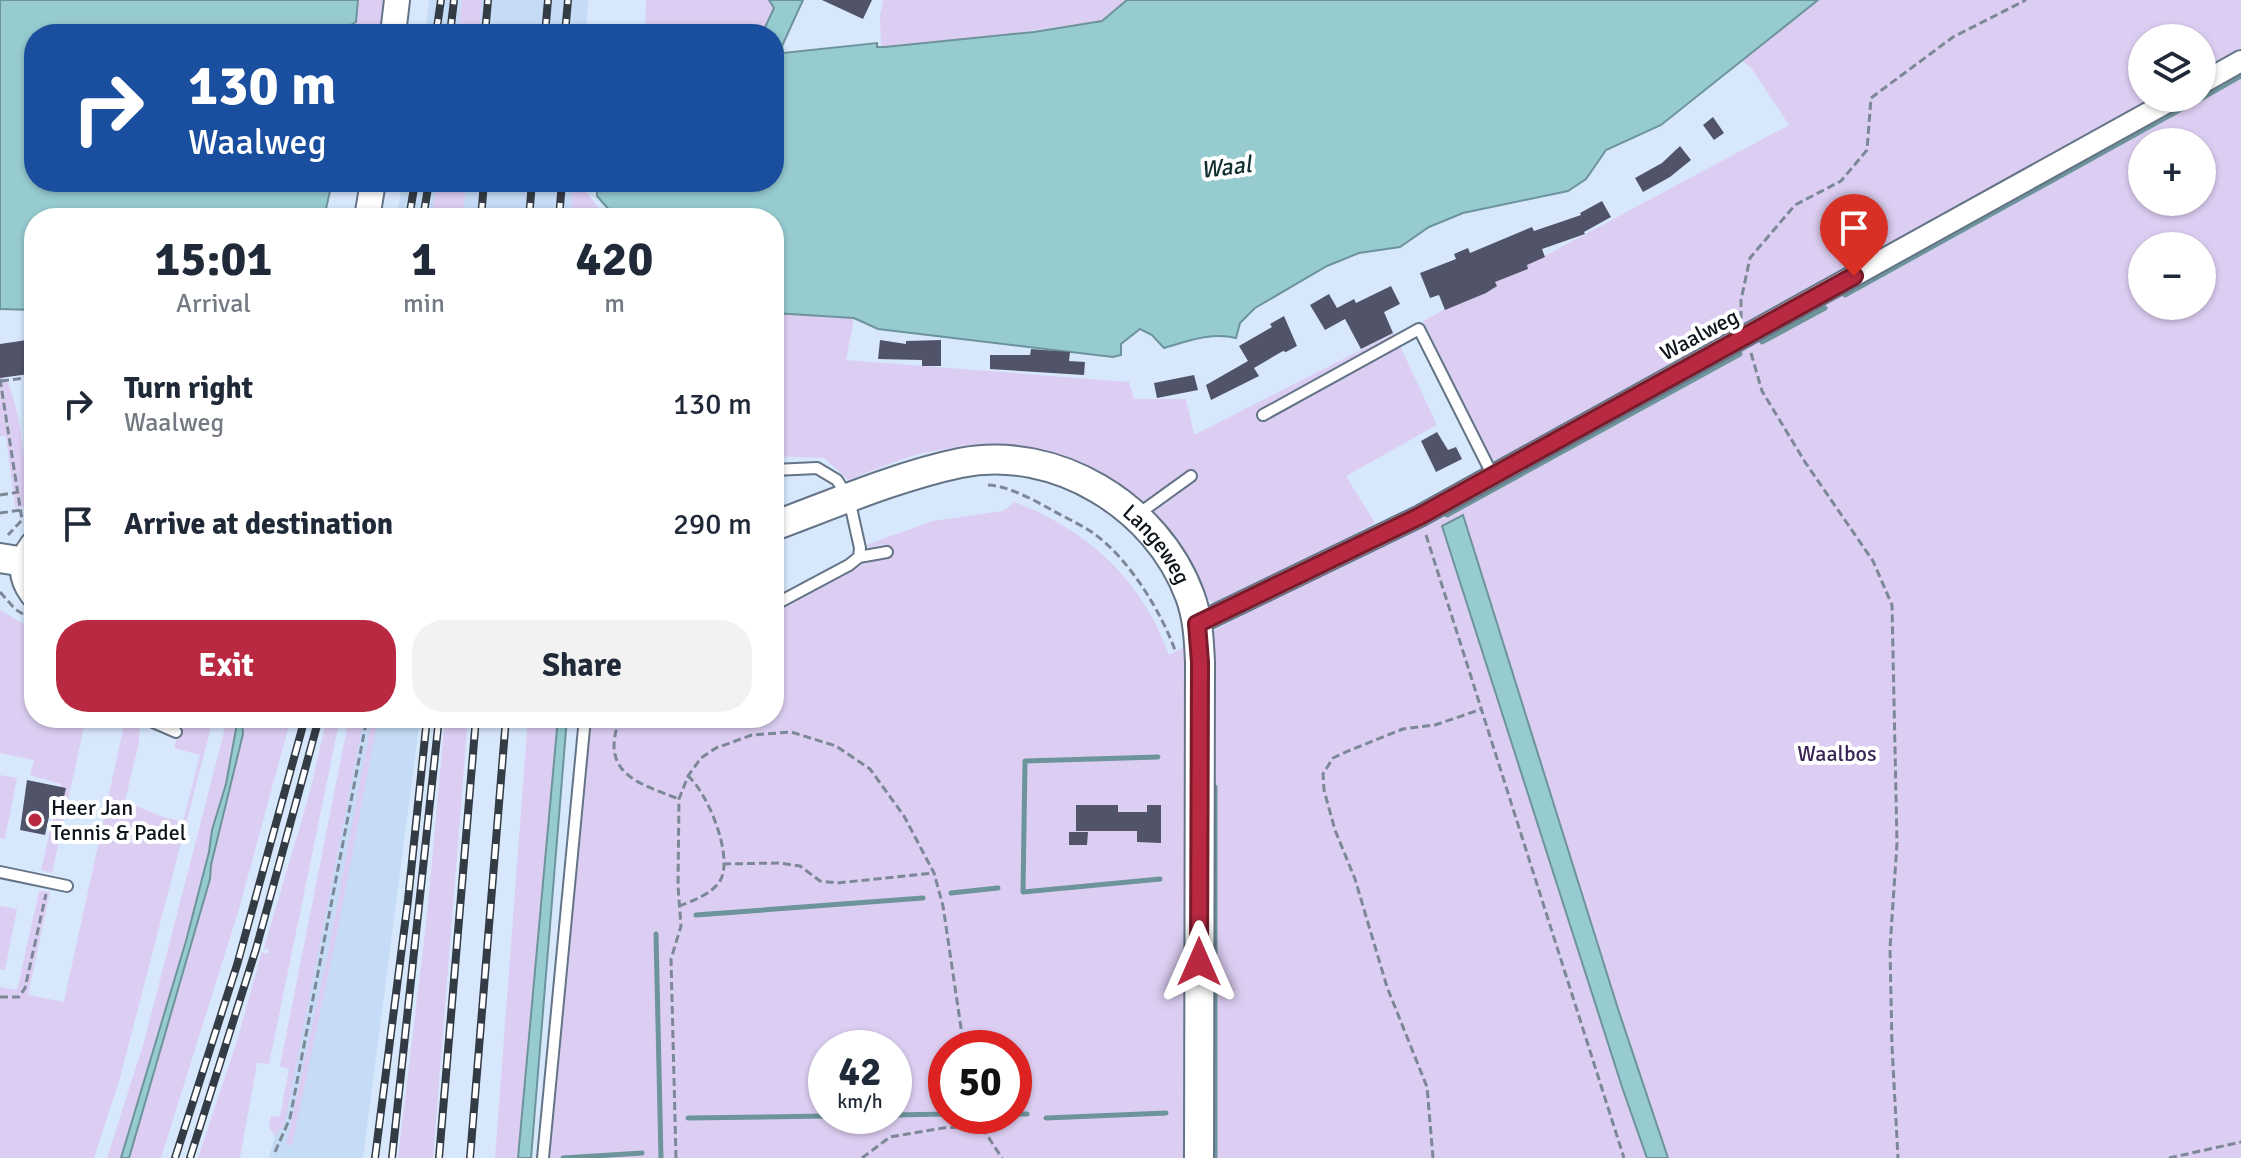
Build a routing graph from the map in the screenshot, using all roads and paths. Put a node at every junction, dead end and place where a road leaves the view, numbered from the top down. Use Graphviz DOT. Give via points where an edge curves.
graph roads {
  1 [pos="397,0"];
  2 [pos="2026,0"];
  3 [pos="394,24"];
  4 [pos="2241,61"];
  5 [pos="2216,75"];
  6 [pos="2150,112"];
  7 [pos="1747,335"];
  8 [pos="24,378"];
  9 [pos="1,380"];
  10 [pos="1263,415"];
  11 [pos="784,470"];
  12 [pos="1191,476"];
  13 [pos="1493,476"];
  14 [pos="984,484"];
  15 [pos="19,492"];
  16 [pos="0,495"];
  17 [pos="849,499"];
  18 [pos="0,513"];
  19 [pos="1135,516"];
  20 [pos="1420,516"];
  21 [pos="784,522"];
  22 [pos="887,552"];
  23 [pos="859,557"];
  24 [pos="784,600"];
  25 [pos="1197,624"];
  26 [pos="1190,662"];
  27 [pos="1482,709"];
  28 [pos="167,728"];
  29 [pos="365,728"];
  30 [pos="584,728"];
  31 [pos="617,728"];
  32 [pos="176,732"];
  33 [pos="688,776"];
  34 [pos="679,799"];
  35 [pos="723,864"];
  36 [pos="0,872"];
  37 [pos="934,873"];
  38 [pos="49,882"];
  39 [pos="67,886"];
  40 [pos="679,906"];
  41 [pos="0,997"];
  42 [pos="961,1030"];
  43 [pos="928,1131"];
  44 [pos="986,1134"];
  45 [pos="2241,1142"];
  46 [pos="275,1152"];
  47 [pos="543,1158"];
  48 [pos="676,1158"];
  49 [pos="862,1158"];
  50 [pos="1002,1158"];
  51 [pos="1199,1158"];
  52 [pos="1433,1158"];
  53 [pos="1624,1158"];
  54 [pos="1898,1158"];
  55 [pos="2169,1158"];
  1 -- 3 [label="street"];
  2 -- 7 [label="path" via="1953,37 1871,98 1867,150 1841,181 1795,205 1750,258 1741,319"];
  4 -- 5 [label="street"];
  6 -- 7 [label="street, Waalweg"];
  7 -- 13 [label="street, Waalweg"];
  7 -- 54 [label="path" via="1762,391 1873,561 1892,605 1897,843 1890,948"];
  8 -- 9 [label="path"];
  9 -- 15 [label="path"];
  10 -- 13 [label="lane" via="1419,329"];
  11 -- 17 [label="lane" via="817,468 837,480"];
  12 -- 19 [label="lane"];
  13 -- 20 [label="street, Waalweg"];
  14 -- 26 [label="path, Langeweg" via="1038,502 1094,533 1139,582"];
  15 -- 16 [label="path"];
  15 -- 18 [label="path" via="21,510"];
  17 -- 19 [label="main road, Langeweg" via="960,463 1002,460 1055,468 1111,496"];
  17 -- 21 [label="main road, Langeweg"];
  17 -- 23 [label="lane"];
  19 -- 25 [label="main road, Langeweg" via="1176,567"];
  20 -- 25 [label="street, Waalweg"];
  20 -- 27 [label="path"];
  22 -- 23 [label="lane"];
  23 -- 24 [label="lane"];
  25 -- 26 [label="main road, Langeweg"];
  26 -- 51 [label="main road, Langeweg"];
  27 -- 52 [label="path" via="1403,729 1348,751 1333,758 1323,774 1335,830 1387,987 1427,1087"];
  27 -- 53 [label="path"];
  28 -- 32 [label="lane"];
  29 -- 46 [label="path" via="290,1118"];
  30 -- 47 [label="lane"];
  31 -- 34 [label="path" via="613,745 625,775"];
  33 -- 34 [label="path"];
  33 -- 35 [label="path" via="706,800 719,833"];
  33 -- 37 [label="path" via="716,748 752,735 791,732 836,746 870,769 904,816"];
  34 -- 40 [label="path"];
  35 -- 37 [label="path" via="800,866 820,881 837,883"];
  35 -- 40 [label="path" via="721,879 711,890"];
  36 -- 38 [label="lane"];
  37 -- 42 [label="path"];
  38 -- 39 [label="lane"];
  38 -- 41 [label="path" via="25,988 19,997"];
  40 -- 48 [label="path" via="681,926 671,959"];
  43 -- 49 [label="path" via="890,1137"];
  44 -- 50 [label="path"];
  45 -- 55 [label="path"];
}
